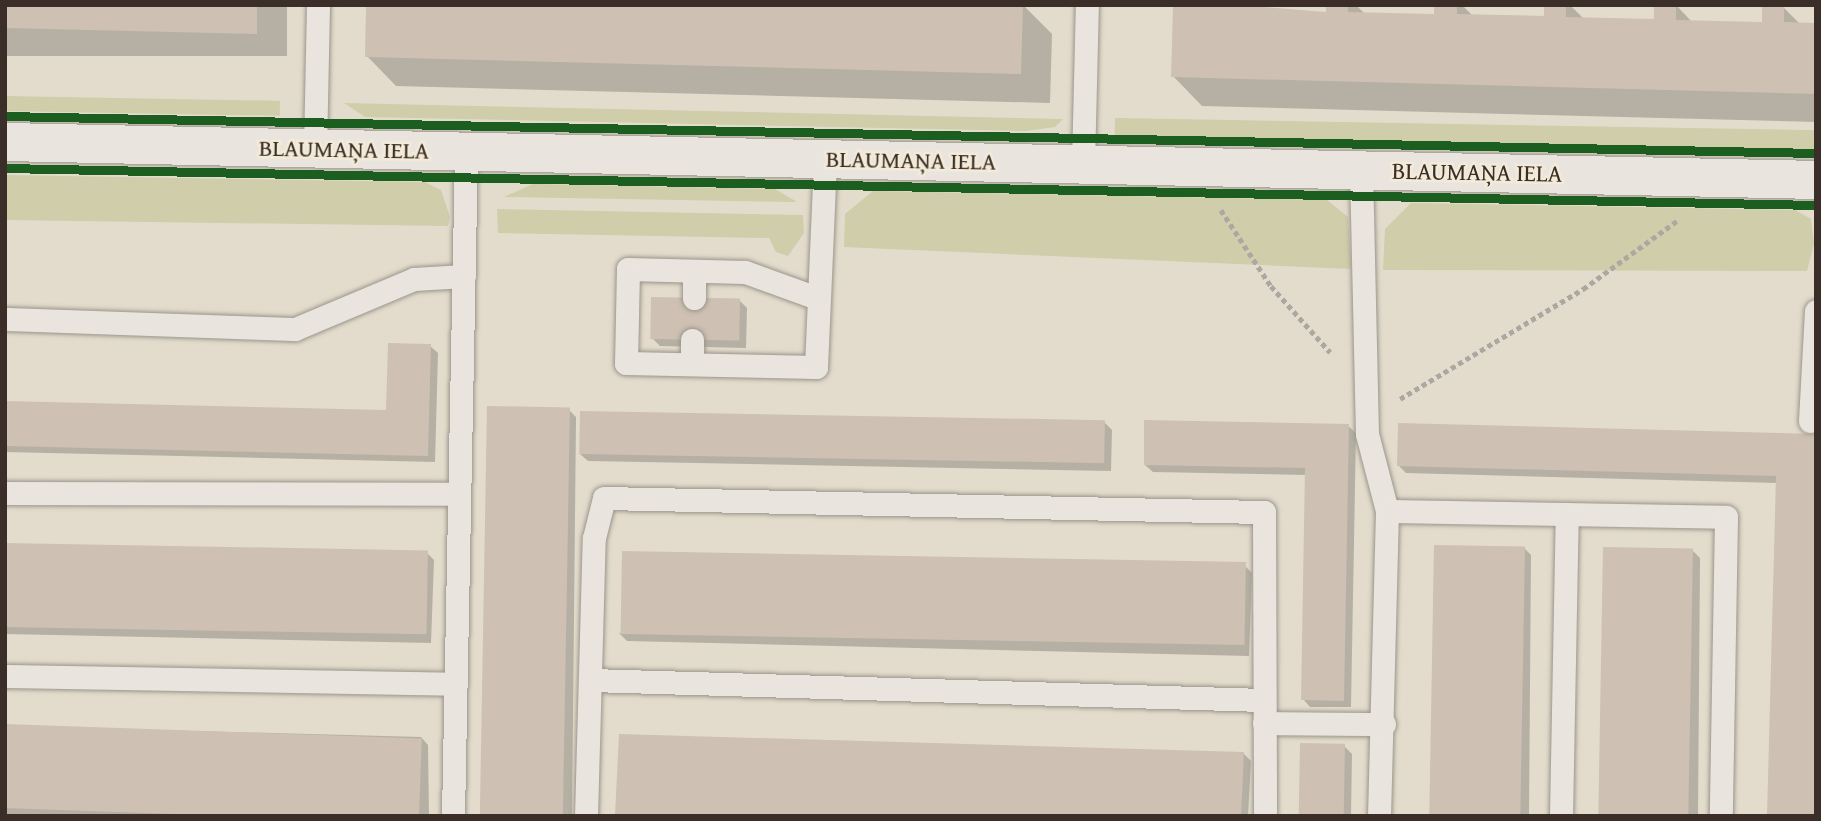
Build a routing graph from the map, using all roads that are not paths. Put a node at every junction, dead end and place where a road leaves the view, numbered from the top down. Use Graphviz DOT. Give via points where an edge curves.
graph roads {
  1 [pos="318,5"];
  2 [pos="1087,5"];
  3 [pos="5,142"];
  4 [pos="315,149"];
  5 [pos="466,152"];
  6 [pos="825,158"];
  7 [pos="1083,164"];
  8 [pos="1361,170"];
  9 [pos="1816,180"];
  10 [pos="694,271"];
  11 [pos="464,276"];
  12 [pos="694,298"];
  13 [pos="817,298"];
  14 [pos="1816,311"];
  15 [pos="5,319"];
  16 [pos="692,340"];
  17 [pos="692,365"];
  18 [pos="1810,421"];
  19 [pos="5,493"];
  20 [pos="459,494"];
  21 [pos="1387,511"];
  22 [pos="1567,514"];
  23 [pos="5,676"];
  24 [pos="590,680"];
  25 [pos="456,684"];
  26 [pos="1264,700"];
  27 [pos="1264,723"];
  28 [pos="1384,724"];
  29 [pos="453,816"];
  30 [pos="586,816"];
  31 [pos="1265,816"];
  32 [pos="1379,816"];
  33 [pos="1561,816"];
  34 [pos="1721,816"];
  1 -- 4 [label="lane"];
  2 -- 7 [label="lane"];
  3 -- 4 [label="street, BLAUMAŅA IELA"];
  4 -- 5 [label="street, BLAUMAŅA IELA"];
  5 -- 6 [label="street, BLAUMAŅA IELA"];
  5 -- 11 [label="lane"];
  6 -- 7 [label="street, BLAUMAŅA IELA"];
  6 -- 13 [label="lane"];
  7 -- 8 [label="street, BLAUMAŅA IELA"];
  8 -- 9 [label="street, BLAUMAŅA IELA"];
  8 -- 21 [label="lane" via="1367,417"];
  10 -- 12 [label="lane"];
  10 -- 13 [label="lane" via="745,272"];
  10 -- 17 [label="lane" via="628,269 626,350 626,363"];
  11 -- 15 [label="lane" via="414,279 295,329"];
  11 -- 20 [label="lane"];
  13 -- 17 [label="lane" via="816,367"];
  14 -- 18 [label="lane"];
  16 -- 17 [label="lane"];
  19 -- 20 [label="lane"];
  20 -- 25 [label="lane"];
  21 -- 22 [label="lane"];
  21 -- 28 [label="lane"];
  22 -- 33 [label="lane"];
  22 -- 34 [label="lane" via="1726,517"];
  23 -- 25 [label="lane"];
  24 -- 26 [label="lane"];
  24 -- 26 [label="lane" via="594,538 604,498 1264,512"];
  24 -- 30 [label="lane"];
  25 -- 29 [label="lane"];
  26 -- 27 [label="lane"];
  27 -- 28 [label="lane"];
  27 -- 31 [label="lane"];
  28 -- 32 [label="lane"];
}
